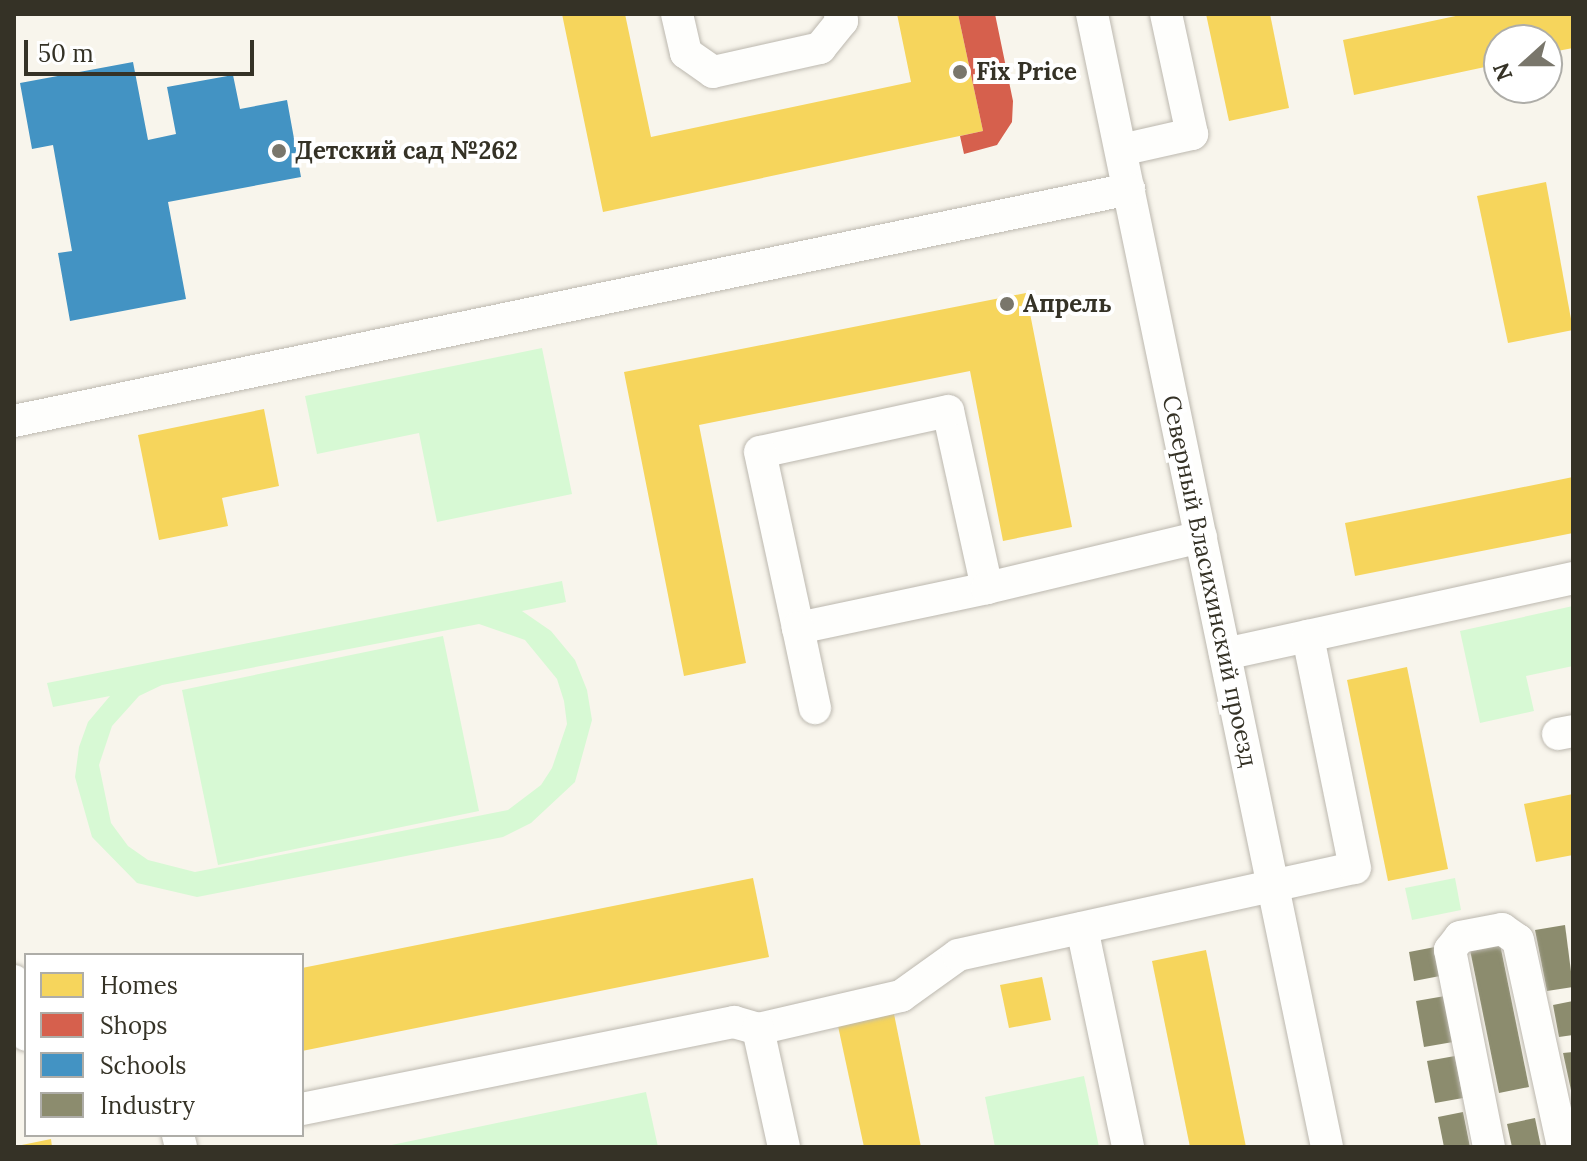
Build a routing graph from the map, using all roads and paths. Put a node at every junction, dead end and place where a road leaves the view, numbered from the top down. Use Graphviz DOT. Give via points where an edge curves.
graph roads {
  1 [pos="677,14"];
  2 [pos="840,14"];
  3 [pos="1092,14"];
  4 [pos="1166,14"];
  5 [pos="1121,150"];
  6 [pos="1129,189"];
  7 [pos="14,421"];
  8 [pos="1201,537"];
  9 [pos="1573,578"];
  10 [pos="987,588"];
  11 [pos="798,628"];
  12 [pos="1308,636"];
  13 [pos="1225,654"];
  14 [pos="815,708"];
  15 [pos="1272,885"];
  16 [pos="1082,928"];
  17 [pos="14,981"];
  18 [pos="24,1026"];
  19 [pos="758,1029"];
  20 [pos="304,1109"];
  21 [pos="784,1147"];
  22 [pos="1128,1147"];
  23 [pos="1327,1147"];
  24 [pos="1489,1147"];
  25 [pos="1563,1147"];
  1 -- 2 [label="street" via="686,53 713,72 820,48 842,21"];
  3 -- 5 [label="street, Северный Власихинский проезд"];
  4 -- 5 [label="street" via="1192,134"];
  5 -- 6 [label="street, Северный Власихинский проезд"];
  6 -- 7 [label="street"];
  6 -- 8 [label="street, Северный Власихинский проезд"];
  8 -- 10 [label="street"];
  8 -- 13 [label="street, Северный Власихинский проезд"];
  9 -- 12 [label="street"];
  10 -- 11 [label="street"];
  10 -- 11 [label="street" via="948,411 933,414 760,452"];
  11 -- 14 [label="street"];
  12 -- 13 [label="street"];
  12 -- 15 [label="street" via="1355,868"];
  13 -- 15 [label="street, Северный Власихинский проезд"];
  15 -- 16 [label="street"];
  15 -- 23 [label="street, Северный Власихинский проезд"];
  16 -- 19 [label="street" via="958,955 901,996"];
  16 -- 22 [label="street"];
  17 -- 18 [label="street"];
  19 -- 20 [label="street" via="734,1022"];
  19 -- 21 [label="street"];
  24 -- 25 [label="street" via="1450,950 1460,937 1502,929 1518,940"];
}
